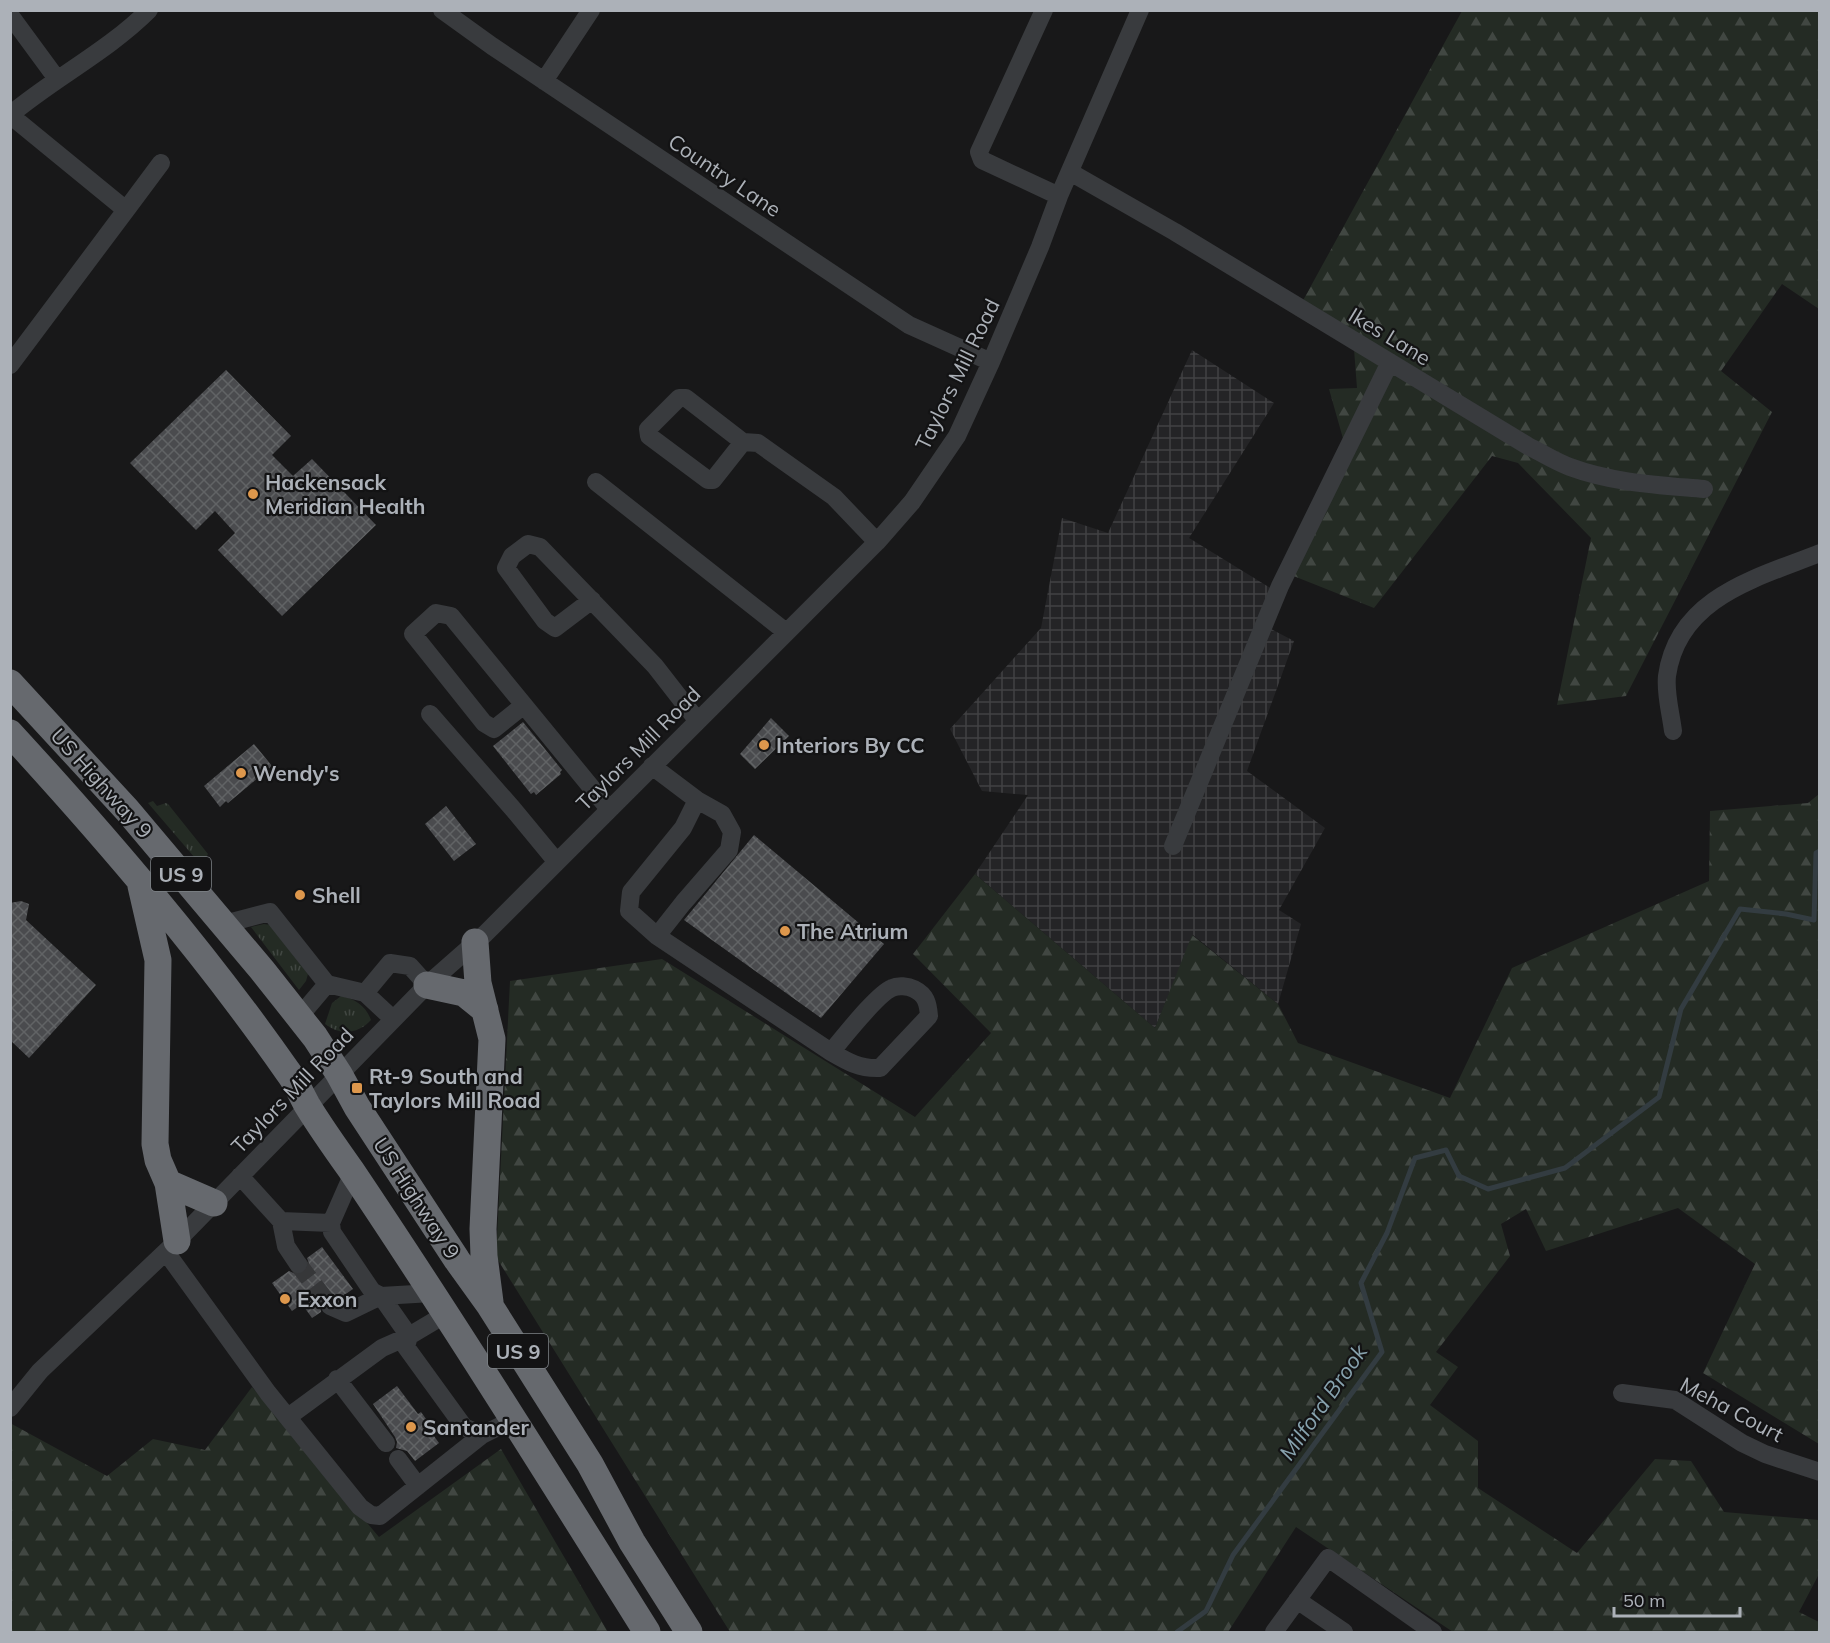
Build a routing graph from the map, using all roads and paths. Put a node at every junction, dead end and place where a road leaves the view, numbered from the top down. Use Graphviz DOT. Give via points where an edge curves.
graph roads {
  1 [pos="149,10"];
  2 [pos="442,10"];
  3 [pos="591,10"];
  4 [pos="1044,10"];
  5 [pos="1139,11"];
  6 [pos="10,15"];
  7 [pos="57,79"];
  8 [pos="544,81"];
  9 [pos="10,115"];
  10 [pos="161,164"];
  11 [pos="1070,172"];
  12 [pos="1059,196"];
  13 [pos="126,210"];
  14 [pos="18,341"];
  15 [pos="991,362"];
  16 [pos="1390,362"];
  17 [pos="10,365"];
  18 [pos="743,442"];
  19 [pos="596,482"];
  20 [pos="1704,489"];
  21 [pos="877,542"];
  22 [pos="1820,553"];
  23 [pos="592,600"];
  24 [pos="786,632"];
  25 [pos="10,683"];
  26 [pos="524,705"];
  27 [pos="430,714"];
  28 [pos="697,720"];
  29 [pos="1673,731"];
  30 [pos="10,733"];
  31 [pos="652,766"];
  32 [pos="697,800"];
  33 [pos="609,809"];
  34 [pos="1173,846"];
  35 [pos="556,861"];
  36 [pos="140,879"];
  37 [pos="224,924"];
  38 [pos="657,936"];
  39 [pos="475,942"];
  40 [pos="327,984"];
  41 [pos="427,985"];
  42 [pos="365,993"];
  43 [pos="485,1010"];
  44 [pos="299,1017"];
  45 [pos="393,1019"];
  46 [pos="831,1052"];
  47 [pos="339,1074"];
  48 [pos="308,1106"];
  49 [pos="352,1173"];
  50 [pos="240,1176"];
  51 [pos="168,1183"];
  52 [pos="214,1203"];
  53 [pos="281,1221"];
  54 [pos="331,1223"];
  55 [pos="171,1247"];
  56 [pos="298,1264"];
  57 [pos="381,1296"];
  58 [pos="439,1303"];
  59 [pos="330,1305"];
  60 [pos="490,1306"];
  61 [pos="409,1336"];
  62 [pos="337,1379"];
  63 [pos="1622,1393"];
  64 [pos="10,1408"];
  65 [pos="288,1417"];
  66 [pos="514,1419"];
  67 [pos="482,1435"];
  68 [pos="386,1443"];
  69 [pos="398,1458"];
  70 [pos="1820,1472"];
  71 [pos="418,1486"];
  72 [pos="1297,1600"];
  73 [pos="647,1632"];
  74 [pos="689,1632"];
  75 [pos="1274,1632"];
  76 [pos="1344,1632"];
  77 [pos="1433,1632"];
  1 -- 7 [label="street"];
  2 -- 8 [label="street, Country Lane"];
  3 -- 8 [label="street"];
  4 -- 12 [label="street" via="979,152 982,160"];
  5 -- 11 [label="street, Taylors Mill Road"];
  6 -- 7 [label="street"];
  7 -- 9 [label="street"];
  8 -- 15 [label="street, Country Lane" via="909,325"];
  9 -- 13 [label="street"];
  10 -- 13 [label="street"];
  11 -- 12 [label="street, Taylors Mill Road"];
  11 -- 16 [label="street, Ikes Lane"];
  12 -- 15 [label="street, Taylors Mill Road"];
  13 -- 14 [label="street"];
  14 -- 17 [label="street"];
  15 -- 21 [label="street, Taylors Mill Road" via="942,460"];
  16 -- 20 [label="street, Ikes Lane" via="1568,467 1630,482"];
  16 -- 34 [label="street" via="1280,586"];
  18 -- 18 [label="street" via="686,398 679,398 648,429 649,436 708,480 713,480"];
  18 -- 21 [label="street" via="758,443 834,497"];
  19 -- 24 [label="street"];
  21 -- 24 [label="street, Taylors Mill Road"];
  22 -- 29 [label="street" via="1736,586 1692,621 1671,658 1666,679"];
  23 -- 23 [label="street" via="540,547 528,544 512,556 506,568 545,621 555,627"];
  23 -- 28 [label="street" via="655,666"];
  24 -- 28 [label="street, Taylors Mill Road"];
  25 -- 37 [label="highway, US Highway 9 / US 9" via="127,810"];
  26 -- 26 [label="street" via="451,616 436,613 413,634 484,723 494,729"];
  26 -- 33 [label="street"];
  27 -- 35 [label="street"];
  28 -- 31 [label="street, Taylors Mill Road"];
  30 -- 36 [label="highway, US Highway 9 / US 9"];
  31 -- 32 [label="street"];
  31 -- 33 [label="street, Taylors Mill Road"];
  32 -- 38 [label="street" via="683,828 631,892 629,911"];
  32 -- 38 [label="street" via="722,814 732,832 729,850"];
  33 -- 35 [label="street, Taylors Mill Road"];
  35 -- 39 [label="street, Taylors Mill Road"];
  36 -- 48 [label="highway, US Highway 9 / US 9" via="277,1056"];
  36 -- 51 [label="highway" via="158,960 154,1144"];
  37 -- 40 [label="street" via="270,912"];
  37 -- 44 [label="highway, US Highway 9 / US 9"];
  38 -- 46 [label="street"];
  39 -- 41 [label="street, Taylors Mill Road"];
  39 -- 43 [label="highway"];
  40 -- 42 [label="street"];
  40 -- 44 [label="street"];
  41 -- 42 [label="street" via="410,966 390,963"];
  41 -- 43 [label="highway" via="464,993"];
  41 -- 45 [label="street, Taylors Mill Road"];
  42 -- 45 [label="street"];
  43 -- 60 [label="highway" via="492,1039 483,1229"];
  44 -- 47 [label="highway, US Highway 9 / US 9"];
  45 -- 47 [label="street, Taylors Mill Road"];
  46 -- 46 [label="street" via="853,1065 880,1068 929,1016 928,1001 910,987 891,988"];
  47 -- 48 [label="street, Taylors Mill Road"];
  47 -- 60 [label="highway, US Highway 9 / US 9"];
  48 -- 49 [label="highway, US Highway 9 / US 9"];
  48 -- 50 [label="street, Taylors Mill Road"];
  49 -- 54 [label="street"];
  49 -- 58 [label="highway, US Highway 9 / US 9"];
  50 -- 52 [label="street, Taylors Mill Road"];
  50 -- 53 [label="street"];
  51 -- 52 [label="highway"];
  51 -- 55 [label="highway"];
  52 -- 55 [label="street, Taylors Mill Road"];
  53 -- 54 [label="street"];
  53 -- 56 [label="street" via="286,1246"];
  54 -- 57 [label="street" via="332,1232 372,1291"];
  55 -- 64 [label="street, Taylors Mill Road" via="40,1371"];
  55 -- 65 [label="street"];
  57 -- 58 [label="street"];
  57 -- 59 [label="street" via="346,1313"];
  57 -- 61 [label="street"];
  58 -- 61 [label="street"];
  58 -- 66 [label="highway, US Highway 9 / US 9"];
  60 -- 74 [label="highway, US Highway 9 / US 9" via="590,1464 632,1542"];
  61 -- 62 [label="street" via="382,1348"];
  61 -- 67 [label="street" via="406,1347 464,1427"];
  62 -- 65 [label="street"];
  62 -- 68 [label="street"];
  63 -- 70 [label="street, Meha Court" via="1675,1400 1742,1443"];
  65 -- 71 [label="street" via="360,1507 371,1515 380,1516"];
  66 -- 67 [label="street"];
  66 -- 73 [label="highway, US Highway 9 / US 9"];
  67 -- 71 [label="street"];
  69 -- 71 [label="street"];
  72 -- 75 [label="street"];
  72 -- 76 [label="street"];
  72 -- 77 [label="street" via="1328,1558"];
}
